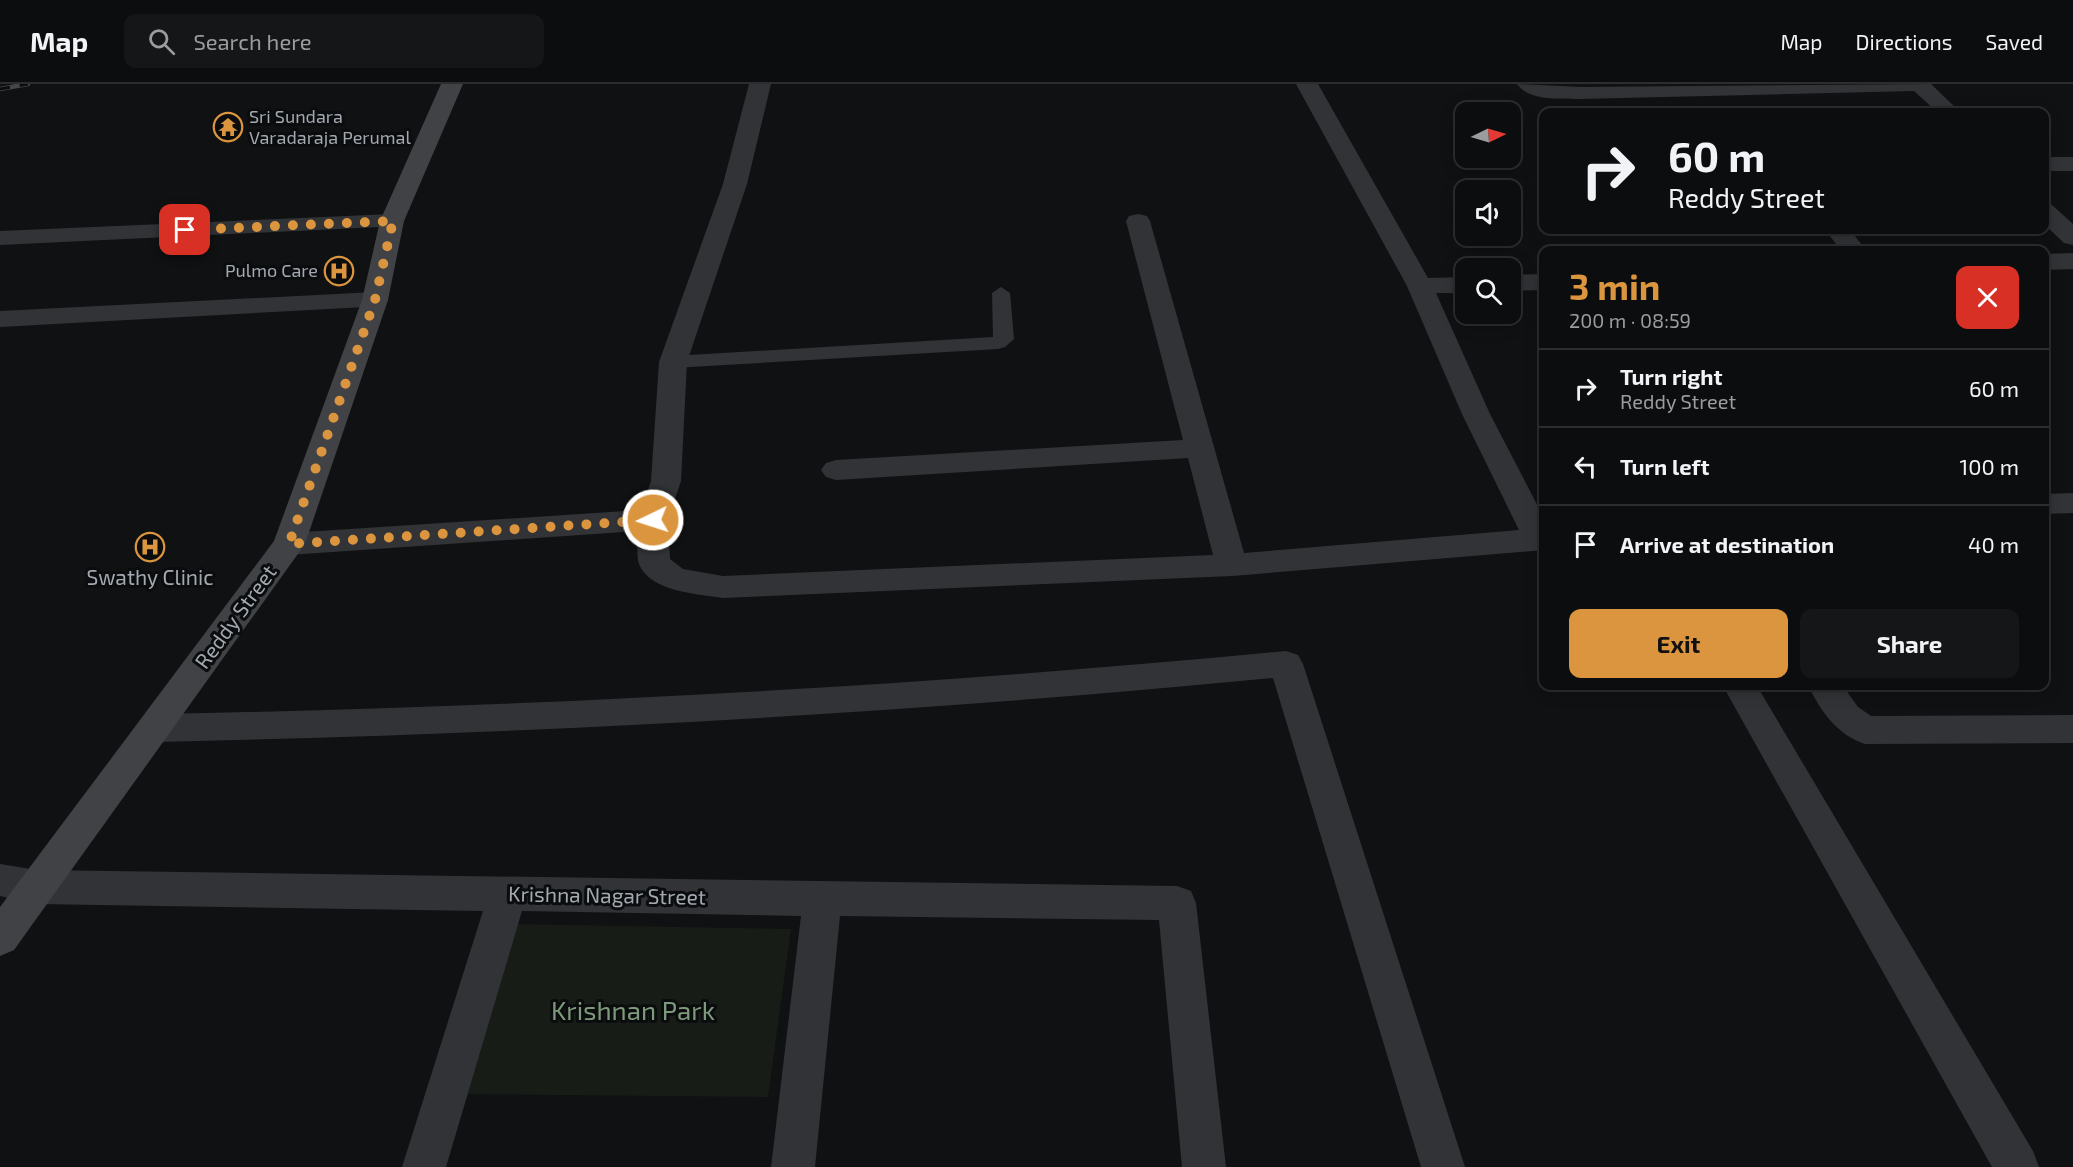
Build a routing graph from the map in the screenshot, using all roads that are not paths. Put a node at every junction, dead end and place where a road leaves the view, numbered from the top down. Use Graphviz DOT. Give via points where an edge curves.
graph roads {
  1 [pos="452,84"];
  2 [pos="760,84"];
  3 [pos="1307,84"];
  4 [pos="1528,84"];
  5 [pos="1919,84"];
  6 [pos="1720,88"];
  7 [pos="1737,108"];
  8 [pos="1945,108"];
  9 [pos="2049,164"];
  10 [pos="2073,164"];
  11 [pos="2049,215"];
  12 [pos="393,221"];
  13 [pos="1138,222"];
  14 [pos="1840,234"];
  15 [pos="0,238"];
  16 [pos="2073,238"];
  17 [pos="1851,246"];
  18 [pos="2073,261"];
  19 [pos="2049,262"];
  20 [pos="1539,282"];
  21 [pos="1521,283"];
  22 [pos="1455,285"];
  23 [pos="1420,286"];
  24 [pos="1001,292"];
  25 [pos="375,300"];
  26 [pos="0,319"];
  27 [pos="672,362"];
  28 [pos="1200,448"];
  29 [pos="836,470"];
  30 [pos="2073,503"];
  31 [pos="2049,504"];
  32 [pos="653,520"];
  33 [pos="1539,535"];
  34 [pos="1539,539"];
  35 [pos="289,544"];
  36 [pos="1232,565"];
  37 [pos="1742,690"];
  38 [pos="1828,690"];
  39 [pos="156,728"];
  40 [pos="2073,729"];
  41 [pos="0,880"];
  42 [pos="37,887"];
  43 [pos="508,894"];
  44 [pos="822,902"];
  45 [pos="0,938"];
  46 [pos="424,1167"];
  47 [pos="793,1167"];
  48 [pos="1204,1167"];
  49 [pos="1443,1167"];
  50 [pos="2017,1167"];
  1 -- 12 [label="main road, Reddy Street"];
  2 -- 27 [label="street" via="735,183"];
  3 -- 23 [label="street"];
  4 -- 6 [label="street" via="1560,93"];
  5 -- 6 [label="street"];
  5 -- 8 [label="street"];
  6 -- 7 [label="street"];
  9 -- 10 [label="street"];
  11 -- 16 [label="street"];
  12 -- 15 [label="street"];
  12 -- 25 [label="main road, Reddy Street"];
  13 -- 28 [label="street"];
  14 -- 17 [label="street"];
  18 -- 19 [label="street"];
  20 -- 21 [label="street"];
  22 -- 23 [label="street"];
  23 -- 33 [label="street" via="1476,414"];
  24 -- 27 [label="lane" via="1005,332 998,343"];
  25 -- 26 [label="street"];
  25 -- 35 [label="main road, Reddy Street"];
  27 -- 32 [label="street" via="666,480"];
  28 -- 29 [label="street"];
  28 -- 36 [label="street"];
  30 -- 31 [label="street"];
  32 -- 35 [label="street"];
  32 -- 36 [label="street" via="654,563 674,579 723,587"];
  34 -- 36 [label="street"];
  35 -- 39 [label="main road, Reddy Street"];
  37 -- 50 [label="street"];
  38 -- 40 [label="street" via="1846,717 1865,730"];
  39 -- 42 [label="main road, Reddy Street"];
  39 -- 49 [label="street" via="679,709 1101,683 1286,664"];
  41 -- 42 [label="street, Krishna Nagar Street"];
  42 -- 43 [label="street, Krishna Nagar Street"];
  42 -- 45 [label="main road, Reddy Street"];
  43 -- 44 [label="street, Krishna Nagar Street"];
  43 -- 46 [label="street"];
  44 -- 47 [label="street"];
  44 -- 48 [label="street, Krishna Nagar Street" via="1177,903"];
}
